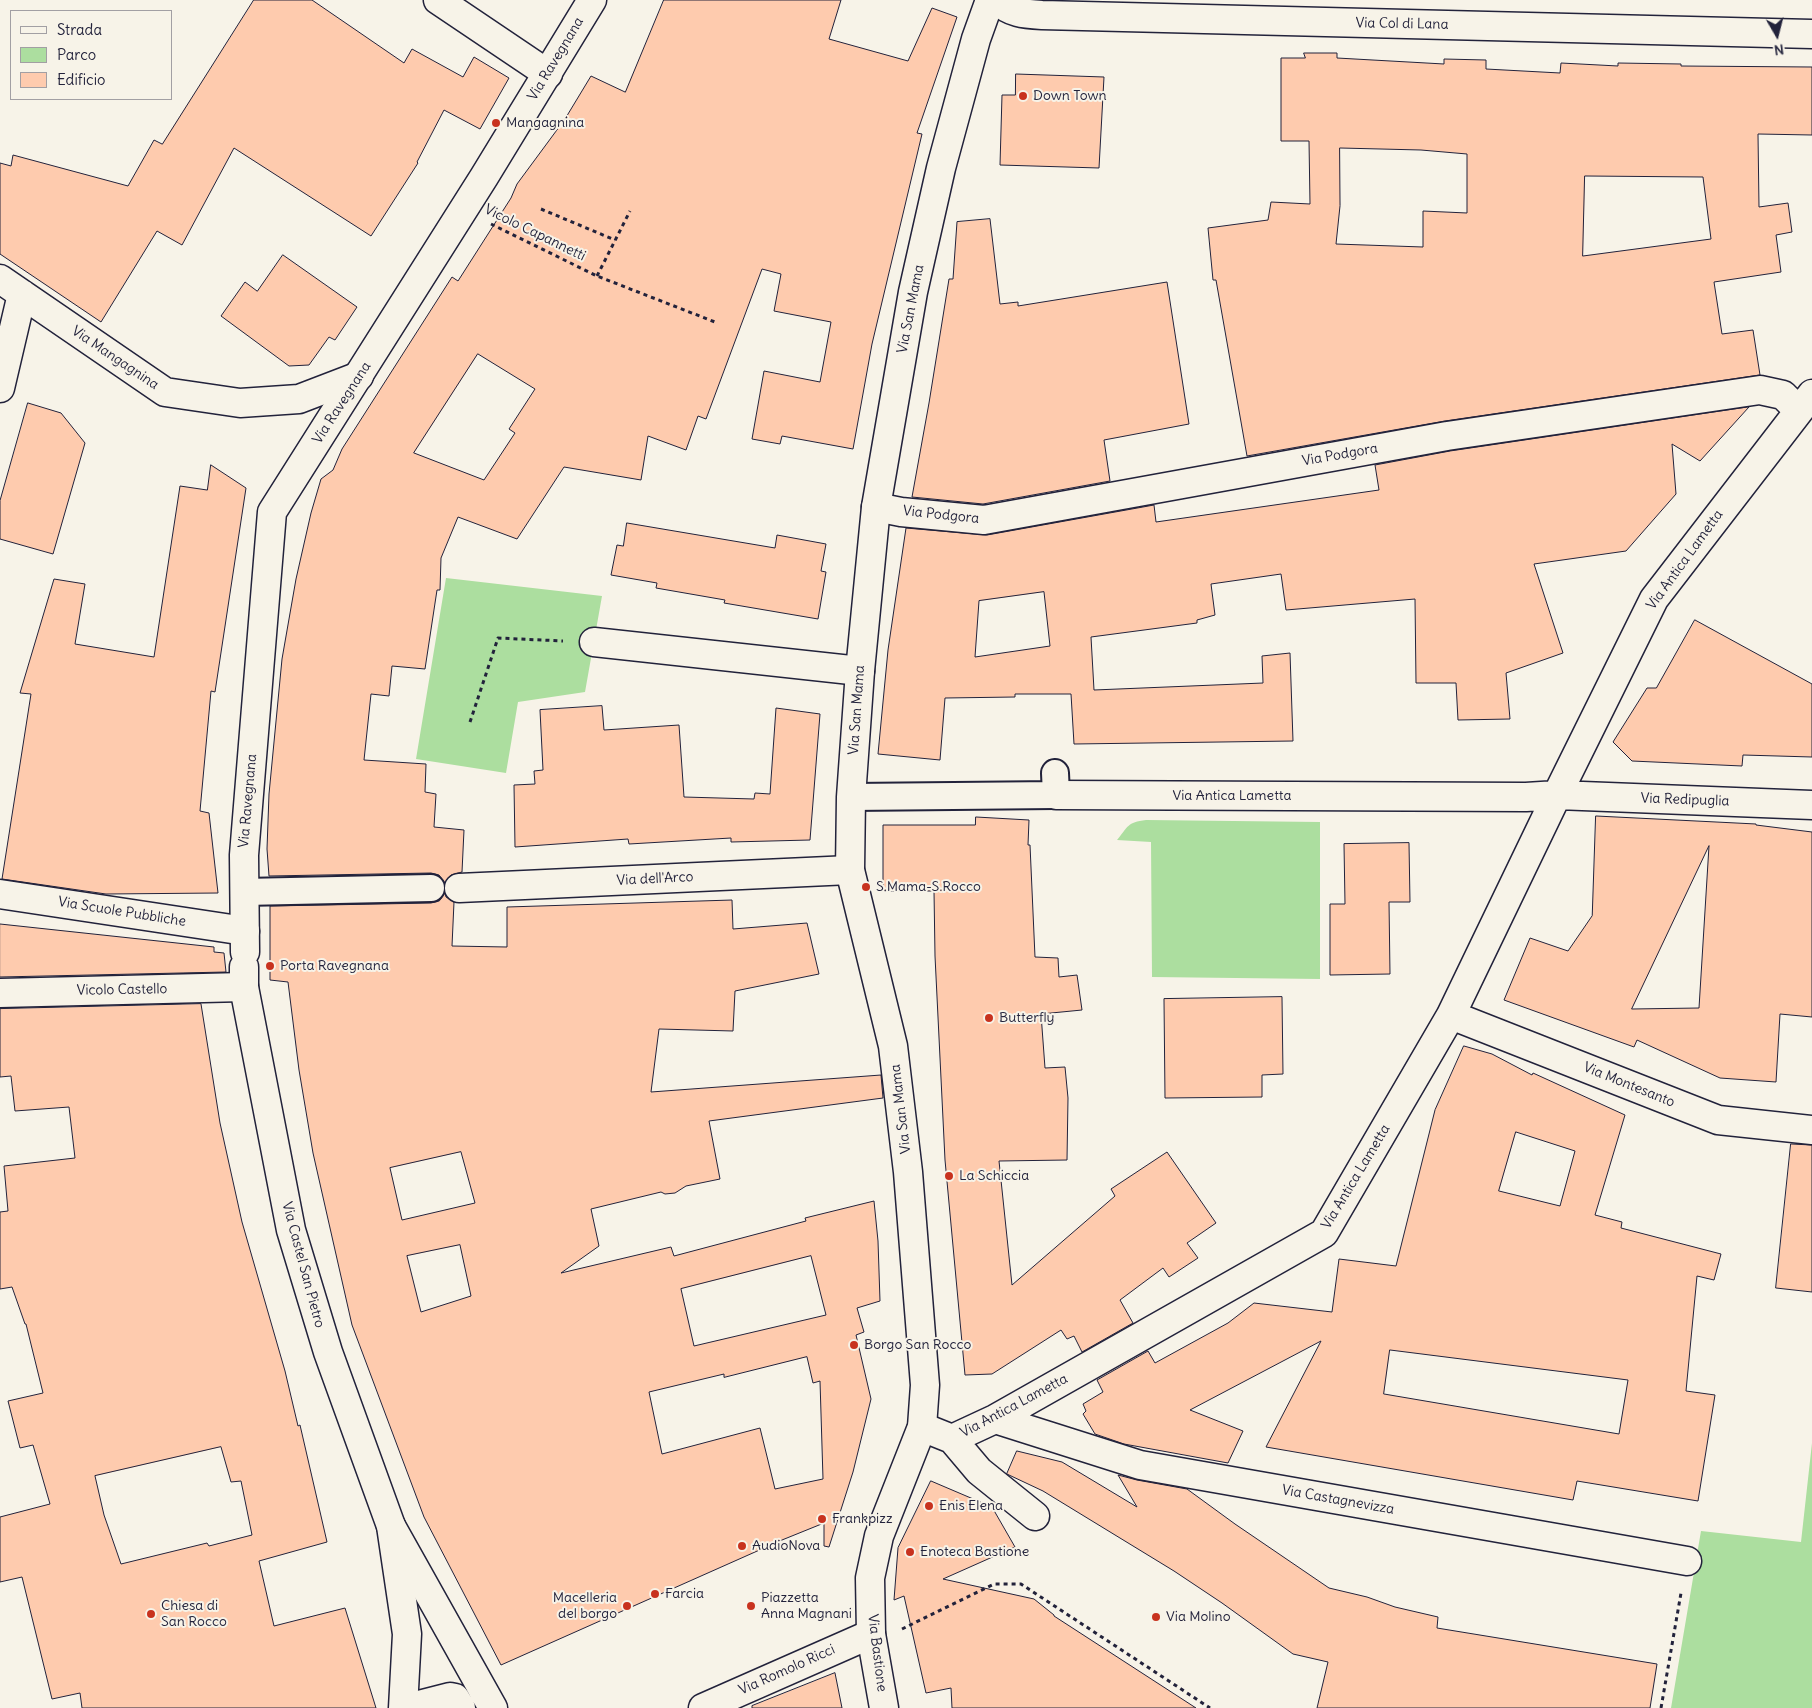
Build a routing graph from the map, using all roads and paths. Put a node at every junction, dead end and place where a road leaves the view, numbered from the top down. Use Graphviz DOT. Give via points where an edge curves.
graph roads {
  1 [pos="438,0"];
  2 [pos="592,0"];
  3 [pos="990,0"];
  4 [pos="997,0"];
  5 [pos="1310,11"];
  6 [pos="1812,34"];
  7 [pos="548,74"];
  8 [pos="541,209"];
  9 [pos="463,210"];
  10 [pos="630,211"];
  11 [pos="615,240"];
  12 [pos="597,276"];
  13 [pos="0,278"];
  14 [pos="22,294"];
  15 [pos="715,322"];
  16 [pos="359,376"];
  17 [pos="0,388"];
  18 [pos="1805,402"];
  19 [pos="876,507"];
  20 [pos="594,642"];
  21 [pos="860,671"];
  22 [pos="470,722"];
  23 [pos="1055,784"];
  24 [pos="1558,795"];
  25 [pos="851,797"];
  26 [pos="1812,805"];
  27 [pos="244,855"];
  28 [pos="850,870"];
  29 [pos="431,888"];
  30 [pos="459,888"];
  31 [pos="244,892"];
  32 [pos="0,894"];
  33 [pos="244,959"];
  34 [pos="0,993"];
  35 [pos="1451,1015"];
  36 [pos="1812,1130"];
  37 [pos="994,1419"];
  38 [pos="922,1427"];
  39 [pos="952,1439"];
  40 [pos="1035,1516"];
  41 [pos="391,1526"];
  42 [pos="1687,1561"];
  43 [pos="898,1633"];
  44 [pos="871,1634"];
  45 [pos="405,1708"];
  46 [pos="461,1708"];
  47 [pos="493,1708"];
  48 [pos="703,1708"];
  49 [pos="884,1708"];
  50 [pos="1210,1708"];
  51 [pos="1661,1708"];
  1 -- 7 [label="street"];
  2 -- 7 [label="street, Via Ravegnana"];
  3 -- 19 [label="street, Via San Mama" via="976,39 941,168 912,292"];
  4 -- 5 [label="street, Via Col di Lana" via="1019,14"];
  5 -- 6 [label="street, Via Col di Lana"];
  7 -- 9 [label="street, Via Ravegnana"];
  8 -- 11 [label="path, Vicolo Capannetti"];
  9 -- 12 [label="path, Vicolo Capannetti"];
  9 -- 16 [label="street, Via Ravegnana"];
  10 -- 11 [label="path, Vicolo Capannetti"];
  11 -- 12 [label="path, Vicolo Capannetti"];
  12 -- 15 [label="path, Vicolo Capannetti"];
  13 -- 14 [label="street, Via Mangagnina"];
  14 -- 16 [label="street, Via Mangagnina" via="165,392 240,403 299,399"];
  14 -- 17 [label="street"];
  16 -- 27 [label="street, Via Ravegnana" via="272,512"];
  18 -- 19 [label="street, Via Podgora" via="1760,390 1447,436 984,520"];
  18 -- 24 [label="street, Via Antica Lametta" via="1654,599"];
  19 -- 21 [label="street, Via San Mama"];
  20 -- 21 [label="street"];
  20 -- 22 [label="path" via="498,638"];
  21 -- 25 [label="street, Via San Mama"];
  23 -- 24 [label="street, Via Antica Lametta" via="1516,797"];
  23 -- 25 [label="street, Via Antica Lametta"];
  24 -- 26 [label="street, Via Redipuglia"];
  24 -- 35 [label="street, Via Antica Lametta"];
  25 -- 28 [label="street, Via San Mama"];
  27 -- 31 [label="street, Via Castel San Pietro"];
  28 -- 30 [label="street, Via dell'Arco"];
  28 -- 38 [label="street, Via San Mama" via="893,1046 908,1172 925,1385"];
  29 -- 31 [label="street"];
  31 -- 33 [label="street, Via Castel San Pietro"];
  32 -- 33 [label="street, Via Scuole Pubbliche"];
  33 -- 34 [label="street, Vicolo Castello"];
  33 -- 41 [label="street, Via Castel San Pietro" via="291,1230 328,1352"];
  35 -- 36 [label="street, Via Montesanto" via="1718,1120"];
  35 -- 37 [label="street, Via Antica Lametta" via="1324,1233"];
  37 -- 39 [label="street, Via Antica Lametta"];
  37 -- 42 [label="street, Via Castagnevizza" via="1140,1465"];
  38 -- 39 [label="street, Via Antica Lametta"];
  38 -- 44 [label="street, Via Bastione" via="879,1536 870,1578"];
  39 -- 40 [label="street" via="979,1471"];
  41 -- 45 [label="street, Via Castel San Pietro" via="407,1634"];
  41 -- 47 [label="street, Via Castel San Pietro"];
  42 -- 51 [label="path"];
  43 -- 50 [label="path" via="994,1584 1021,1584"];
  44 -- 48 [label="street, Via Romolo Ricci"];
  44 -- 49 [label="street, Via Bastione"];
  45 -- 46 [label="street, Via Castel San Pietro" via="450,1697 455,1698"];
}
